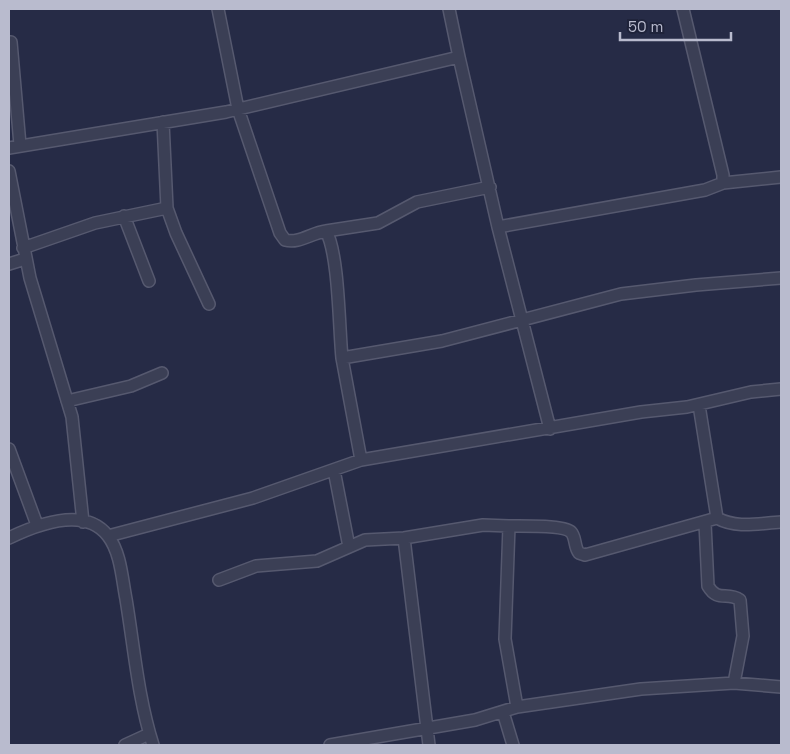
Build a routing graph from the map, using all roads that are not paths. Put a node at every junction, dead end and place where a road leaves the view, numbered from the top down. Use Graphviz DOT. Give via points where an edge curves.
graph roads {
  1 [pos="218,9"];
  2 [pos="449,9"];
  3 [pos="683,9"];
  4 [pos="12,42"];
  5 [pos="459,56"];
  6 [pos="238,109"];
  7 [pos="163,122"];
  8 [pos="14,146"];
  9 [pos="9,171"];
  10 [pos="781,177"];
  11 [pos="723,183"];
  12 [pos="490,187"];
  13 [pos="167,208"];
  14 [pos="124,216"];
  15 [pos="498,227"];
  16 [pos="326,231"];
  17 [pos="24,254"];
  18 [pos="9,264"];
  19 [pos="781,278"];
  20 [pos="149,280"];
  21 [pos="209,304"];
  22 [pos="522,318"];
  23 [pos="342,358"];
  24 [pos="162,373"];
  25 [pos="781,388"];
  26 [pos="67,401"];
  27 [pos="699,405"];
  28 [pos="550,429"];
  29 [pos="9,449"];
  30 [pos="361,460"];
  31 [pos="334,470"];
  32 [pos="717,518"];
  33 [pos="84,522"];
  34 [pos="705,522"];
  35 [pos="781,522"];
  36 [pos="37,525"];
  37 [pos="509,526"];
  38 [pos="108,536"];
  39 [pos="9,538"];
  40 [pos="404,538"];
  41 [pos="349,547"];
  42 [pos="219,580"];
  43 [pos="734,683"];
  44 [pos="781,687"];
  45 [pos="517,707"];
  46 [pos="503,712"];
  47 [pos="426,728"];
  48 [pos="151,740"];
  49 [pos="124,745"];
  50 [pos="330,745"];
  51 [pos="430,745"];
  52 [pos="513,745"];
  1 -- 6 [label="street"];
  2 -- 5 [label="street"];
  3 -- 11 [label="street"];
  4 -- 8 [label="street"];
  5 -- 6 [label="street"];
  5 -- 12 [label="street"];
  6 -- 7 [label="street"];
  6 -- 16 [label="street" via="285,240 293,242"];
  7 -- 8 [label="street"];
  7 -- 13 [label="street"];
  9 -- 17 [label="street"];
  10 -- 11 [label="street"];
  11 -- 15 [label="street" via="705,190"];
  12 -- 15 [label="street"];
  12 -- 16 [label="street" via="417,202 378,223"];
  13 -- 14 [label="street"];
  13 -- 21 [label="street"];
  14 -- 17 [label="street" via="95,223"];
  14 -- 20 [label="street"];
  15 -- 22 [label="street"];
  16 -- 23 [label="street" via="334,262"];
  17 -- 18 [label="street"];
  17 -- 26 [label="street"];
  19 -- 22 [label="street" via="645,290"];
  22 -- 23 [label="street" via="442,340"];
  22 -- 28 [label="street"];
  23 -- 30 [label="street"];
  24 -- 26 [label="street" via="131,386"];
  25 -- 27 [label="street"];
  26 -- 33 [label="street" via="78,458"];
  27 -- 28 [label="street"];
  27 -- 32 [label="street"];
  28 -- 30 [label="street"];
  29 -- 36 [label="street"];
  30 -- 31 [label="street"];
  31 -- 38 [label="street" via="253,498"];
  31 -- 41 [label="street"];
  32 -- 34 [label="street"];
  32 -- 35 [label="street" via="737,525"];
  33 -- 36 [label="street" via="57,520"];
  33 -- 38 [label="street"];
  34 -- 37 [label="street" via="585,555 579,554 573,536 566,530"];
  34 -- 43 [label="street" via="708,586 718,596 734,596 740,600 743,636"];
  36 -- 39 [label="street"];
  37 -- 40 [label="street" via="465,527"];
  37 -- 45 [label="street" via="505,640"];
  38 -- 48 [label="street" via="120,565"];
  40 -- 41 [label="street" via="365,540"];
  40 -- 47 [label="street"];
  41 -- 42 [label="street" via="317,562 256,566"];
  43 -- 44 [label="street"];
  43 -- 45 [label="street" via="641,689"];
  45 -- 46 [label="street"];
  46 -- 47 [label="street"];
  46 -- 52 [label="street"];
  47 -- 50 [label="street"];
  47 -- 51 [label="street"];
  48 -- 49 [label="street"];
}
